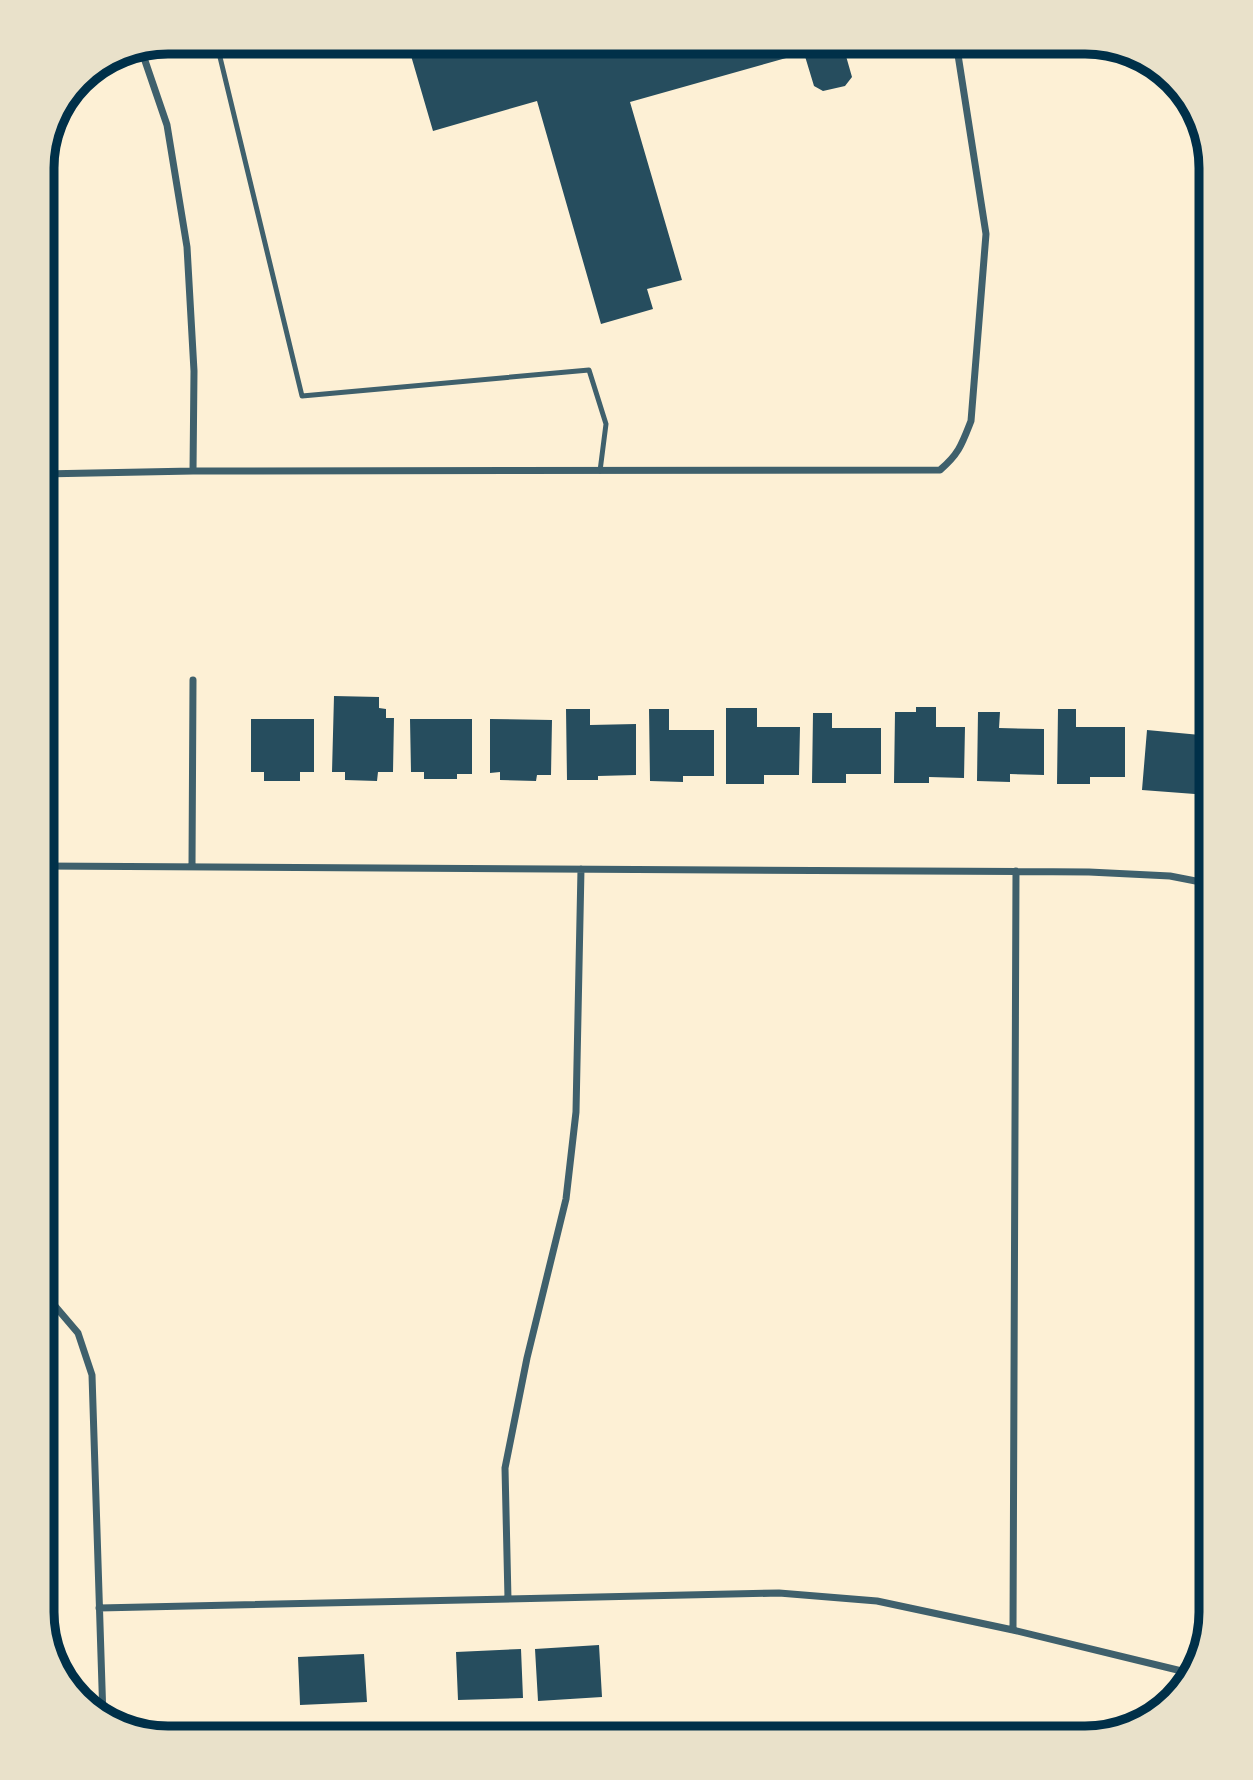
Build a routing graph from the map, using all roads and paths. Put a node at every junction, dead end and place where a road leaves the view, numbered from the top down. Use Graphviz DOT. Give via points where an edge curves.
graph roads {
  1 [pos="219,54"];
  2 [pos="958,54"];
  3 [pos="144,57"];
  4 [pos="193,471"];
  5 [pos="600,471"];
  6 [pos="54,474"];
  7 [pos="192,680"];
  8 [pos="54,866"];
  9 [pos="192,866"];
  10 [pos="581,869"];
  11 [pos="1016,871"];
  12 [pos="1199,882"];
  13 [pos="54,1305"];
  14 [pos="508,1599"];
  15 [pos="99,1608"];
  16 [pos="1013,1630"];
  17 [pos="1182,1671"];
  18 [pos="102,1704"];
  1 -- 5 [label="lane" via="302,396 589,370 606,424"];
  2 -- 5 [label="street" via="986,234 971,421 951,461 940,470"];
  3 -- 4 [label="street" via="167,125 187,247 194,370"];
  4 -- 5 [label="street"];
  4 -- 6 [label="street"];
  7 -- 9 [label="street"];
  8 -- 9 [label="street"];
  9 -- 10 [label="street"];
  10 -- 11 [label="street"];
  10 -- 14 [label="street" via="576,1112 566,1199 505,1468"];
  11 -- 12 [label="street" via="1137,874"];
  11 -- 16 [label="street"];
  13 -- 15 [label="street" via="78,1334 92,1375"];
  14 -- 15 [label="street"];
  14 -- 16 [label="street" via="779,1593 877,1601"];
  15 -- 18 [label="street"];
  16 -- 17 [label="street"];
}
